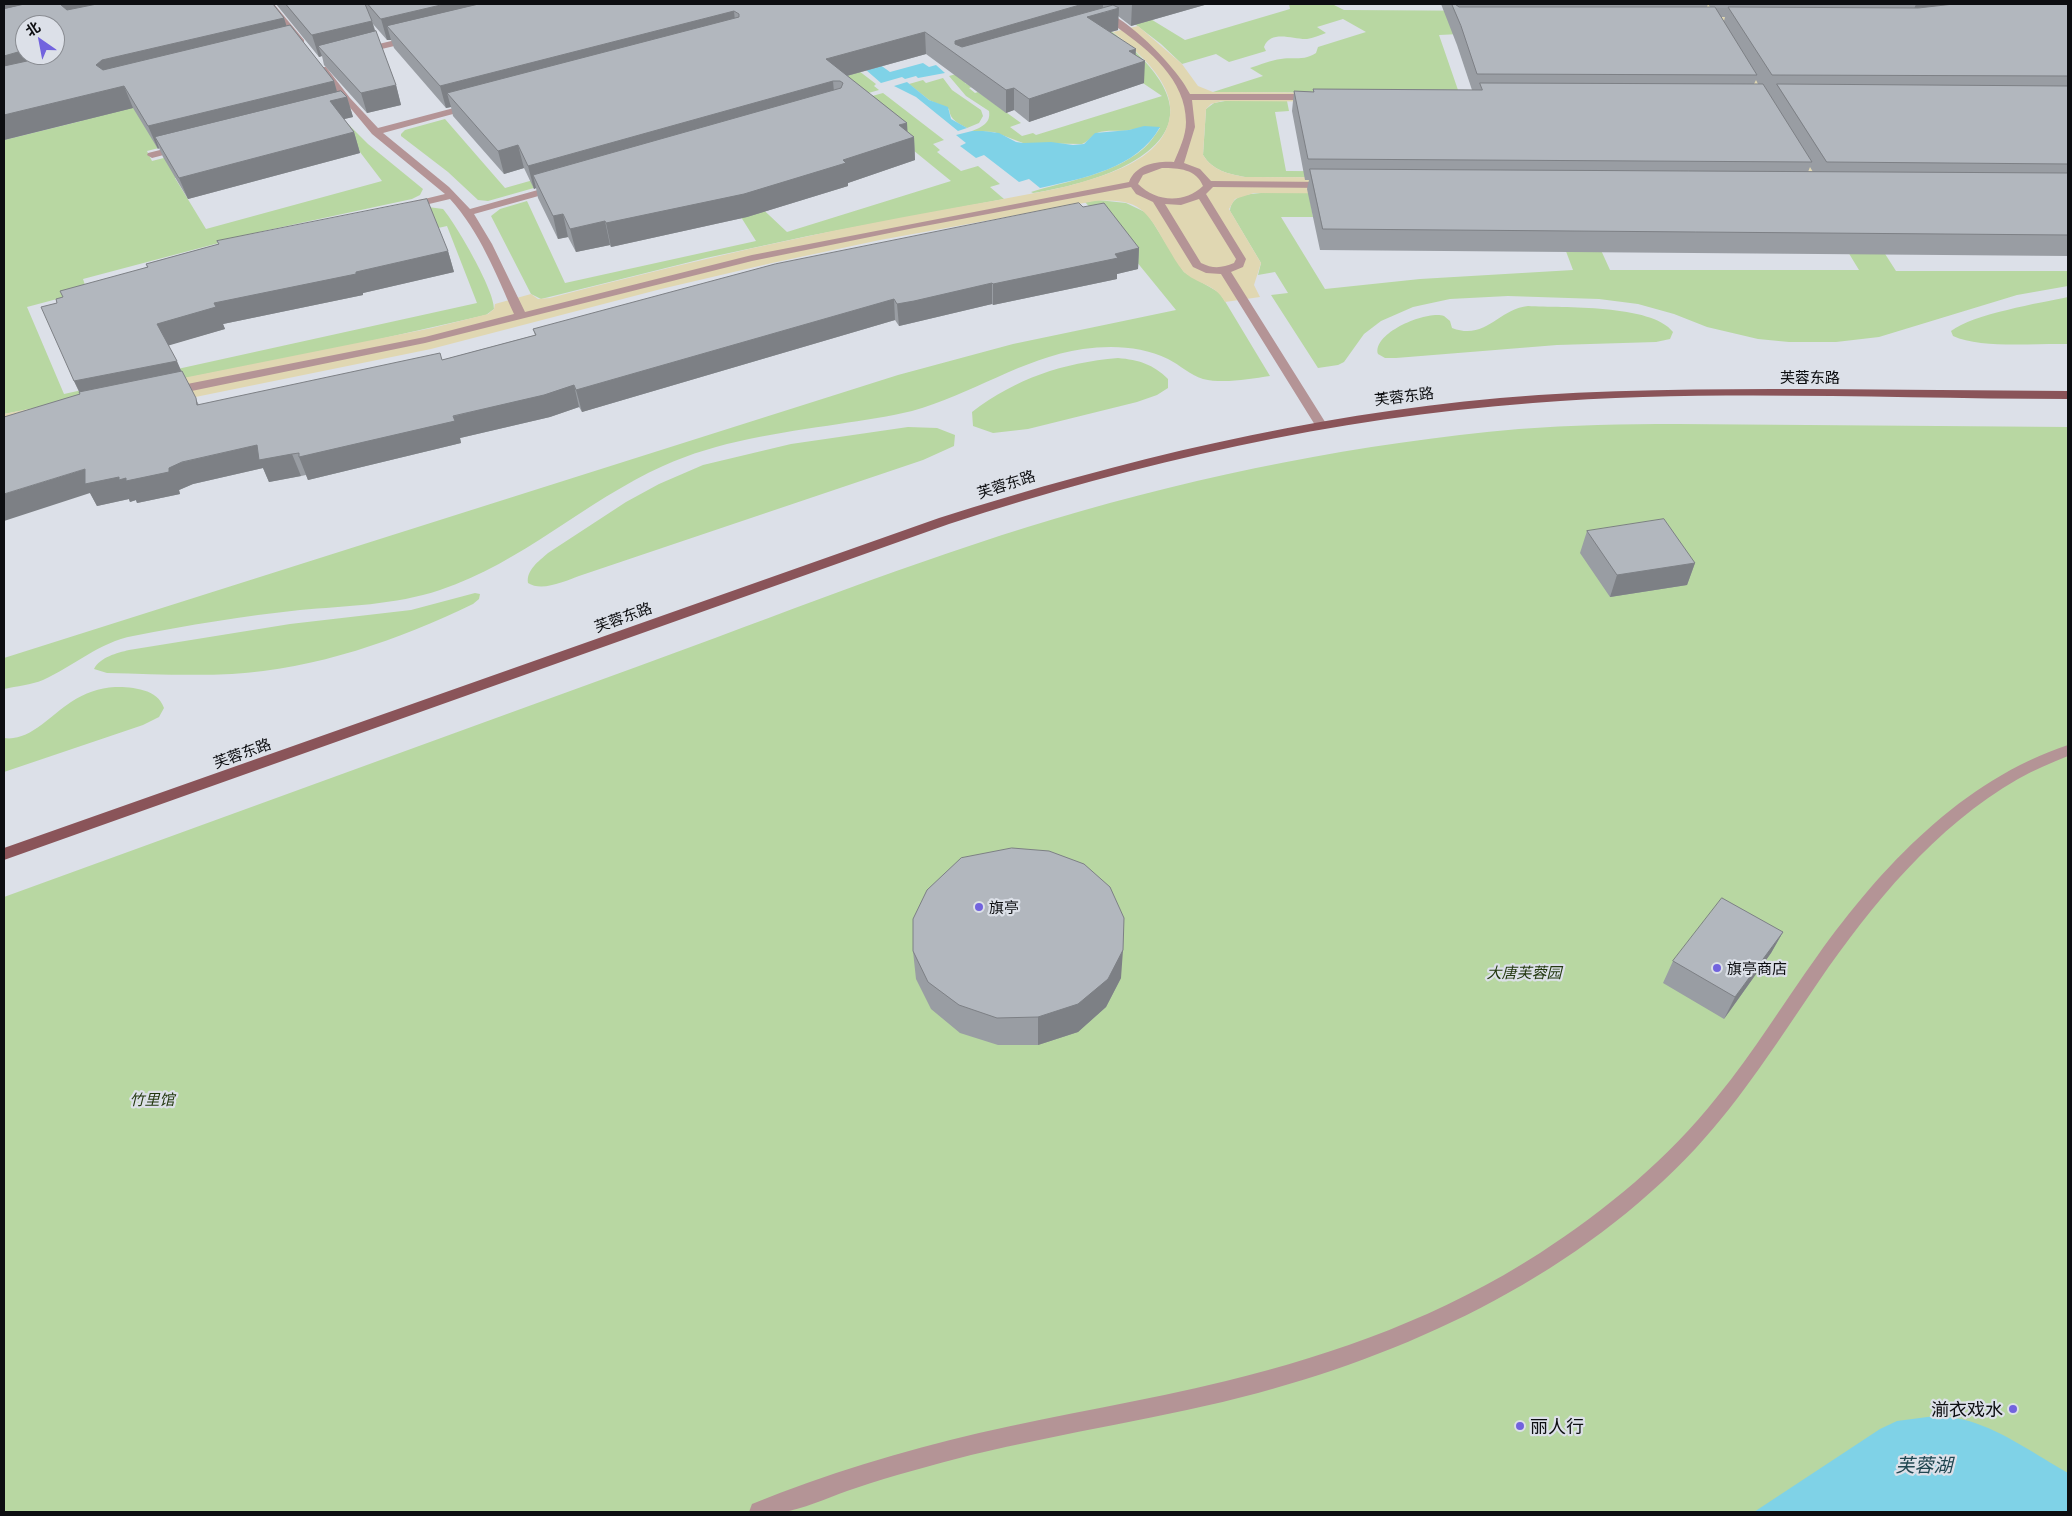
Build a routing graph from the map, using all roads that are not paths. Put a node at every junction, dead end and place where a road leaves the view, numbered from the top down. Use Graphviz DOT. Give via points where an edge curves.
graph roads {
  1 [pos="270,4"];
  2 [pos="1088,4"];
  3 [pos="422,37"];
  4 [pos="300,45"];
  5 [pos="354,53"];
  6 [pos="322,61"];
  7 [pos="1186,96"];
  8 [pos="1324,97"];
  9 [pos="481,104"];
  10 [pos="376,132"];
  11 [pos="190,146"];
  12 [pos="152,155"];
  13 [pos="1178,165"];
  14 [pos="1133,184"];
  15 [pos="1340,185"];
  16 [pos="564,186"];
  17 [pos="1203,191"];
  18 [pos="452,196"];
  19 [pos="1157,200"];
  20 [pos="398,208"];
  21 [pos="467,213"];
  22 [pos="1225,271"];
  23 [pos="521,316"];
  24 [pos="161,393"];
  25 [pos="2068,395"];
  26 [pos="1321,425"];
  27 [pos="2068,750"];
  28 [pos="4,854"];
  29 [pos="760,1512"];
  1 -- 4 [label="street"];
  2 -- 7 [label="street" via="1165,62"];
  3 -- 5 [label="street"];
  6 -- 10 [label="street" via="346,106"];
  7 -- 8 [label="street"];
  7 -- 13 [label="street" via="1191,120 1188,142"];
  9 -- 10 [label="street"];
  10 -- 18 [label="street"];
  11 -- 12 [label="street"];
  13 -- 14 [label="street" via="1162,165 1139,172"];
  13 -- 17 [label="street" via="1200,173 1207,180"];
  14 -- 19 [label="street" via="1140,193"];
  14 -- 23 [label="street" via="752,258"];
  15 -- 17 [label="street"];
  16 -- 21 [label="street"];
  17 -- 19 [label="street" via="1193,199"];
  17 -- 22 [label="street" via="1241,259 1239,265"];
  18 -- 20 [label="street"];
  18 -- 21 [label="street"];
  19 -- 22 [label="street" via="1197,265 1206,270"];
  21 -- 23 [label="street"];
  22 -- 26 [label="street"];
  23 -- 24 [label="street" via="357,355"];
  25 -- 26 [label="main road, 芙蓉东路" via="1701,393 1582,396 1427,409"];
  26 -- 28 [label="main road, 芙蓉东路" via="1128,465 1007,500"];
  27 -- 29 [label="street" via="2042,760 1995,787 1952,819 1913,855 1874,894 1851,923 1760,1054 1706,1124 1638,1192 1577,1239 1509,1282 1407,1332 1293,1373 1198,1397 951,1450 822,1488"];
}
